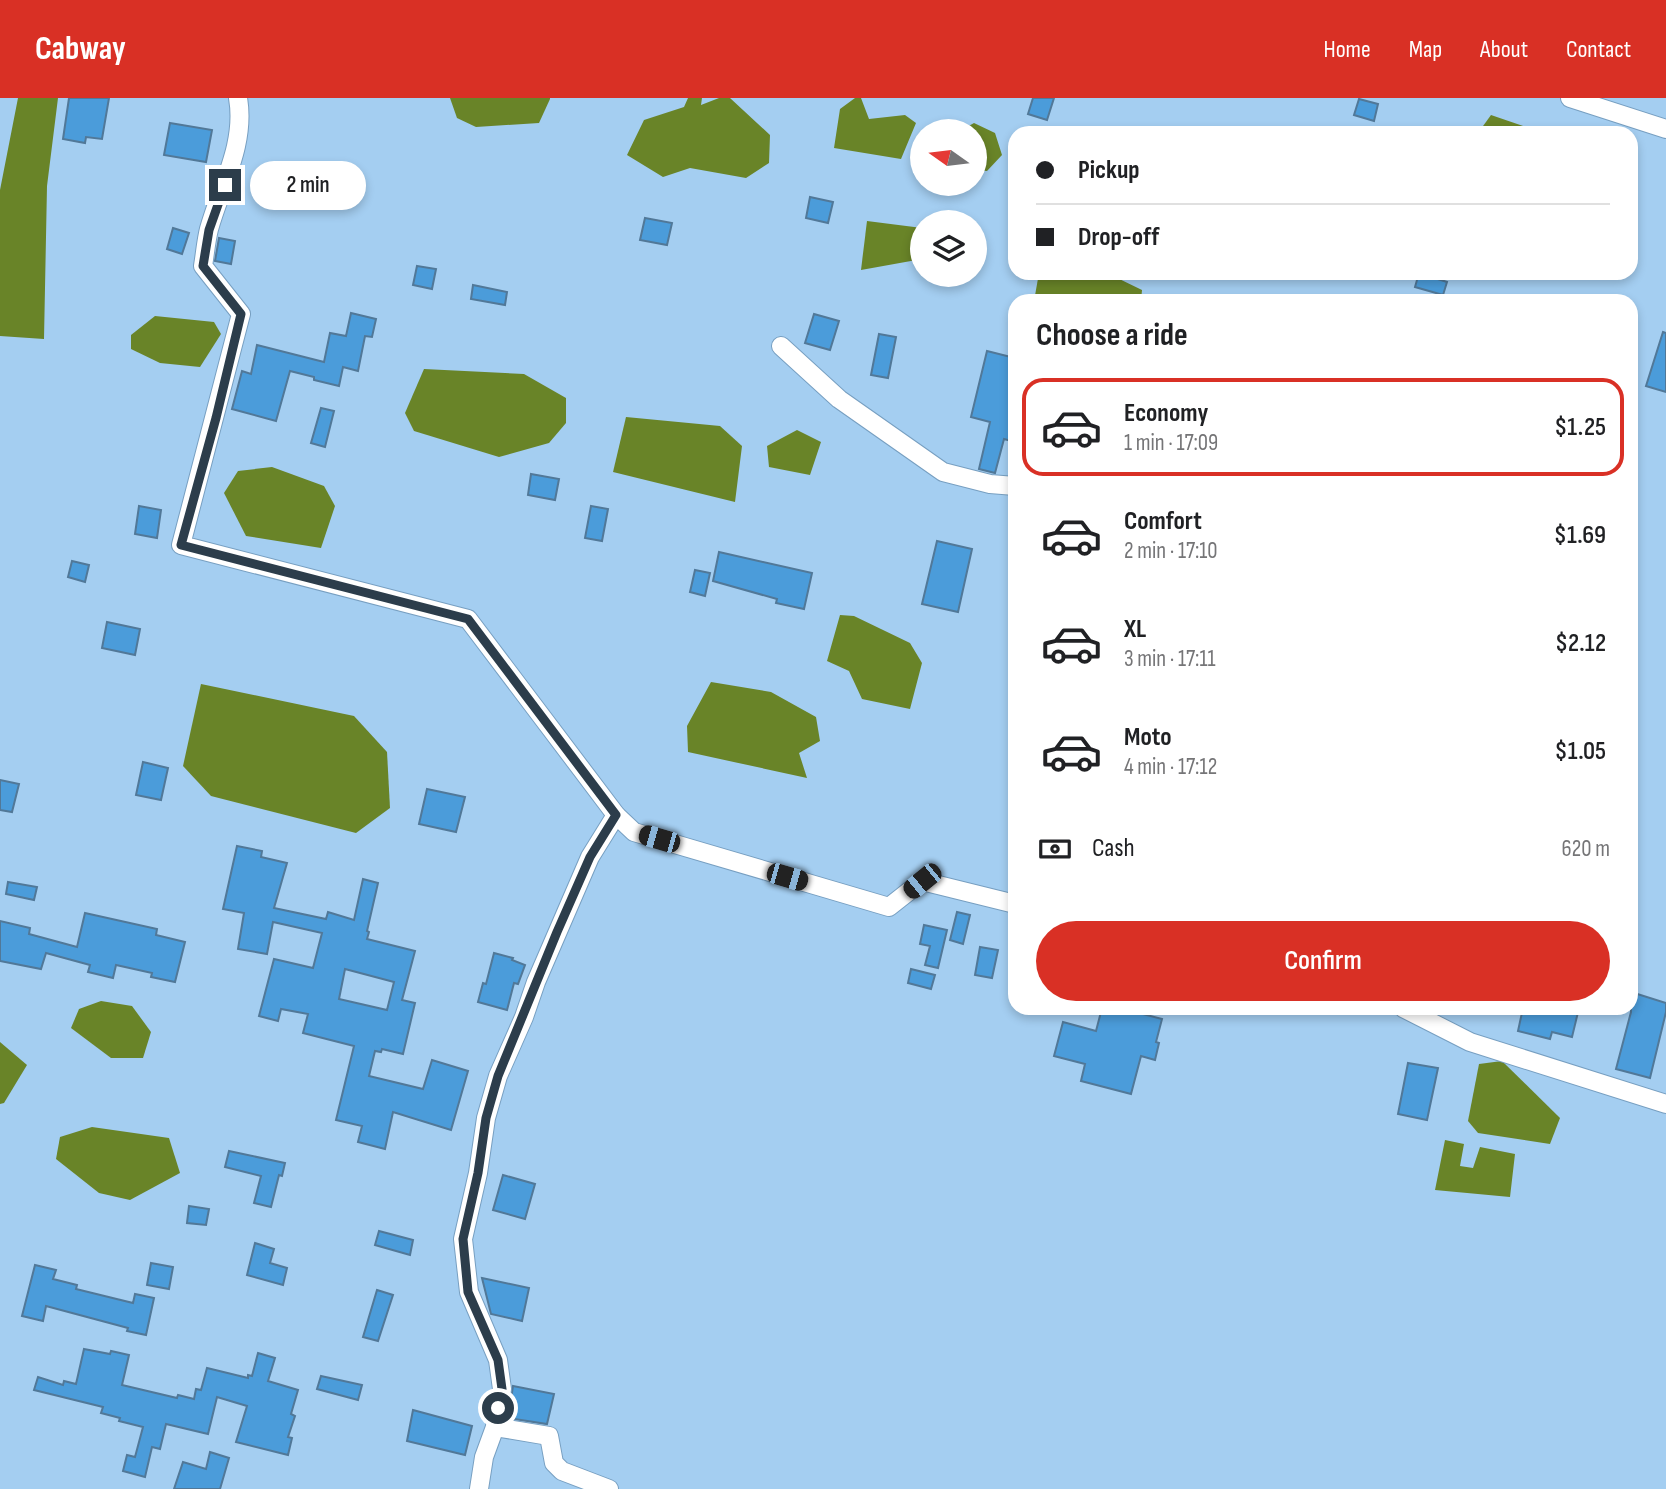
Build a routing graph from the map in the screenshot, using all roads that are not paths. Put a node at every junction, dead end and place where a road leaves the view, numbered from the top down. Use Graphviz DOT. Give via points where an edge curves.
graph roads {
  1 [pos="237,98"];
  2 [pos="1570,98"];
  3 [pos="1666,129"];
  4 [pos="781,346"];
  5 [pos="1008,485"];
  6 [pos="616,815"];
  7 [pos="1008,902"];
  8 [pos="1417,1015"];
  9 [pos="1666,1104"];
  10 [pos="495,1427"];
  11 [pos="479,1489"];
  12 [pos="609,1489"];
  1 -- 6 [label="street" via="240,111 233,162 209,230 203,266 241,314 181,545 468,619"];
  2 -- 3 [label="street"];
  4 -- 5 [label="street" via="839,399 943,472"];
  6 -- 7 [label="street" via="634,832 889,907 922,881"];
  6 -- 10 [label="street" via="590,857 541,969 486,1118 463,1239 468,1292 498,1360 502,1389"];
  8 -- 9 [label="street" via="1470,1042"];
  10 -- 11 [label="street"];
  10 -- 12 [label="street" via="549,1436 554,1463 562,1471"];
}
